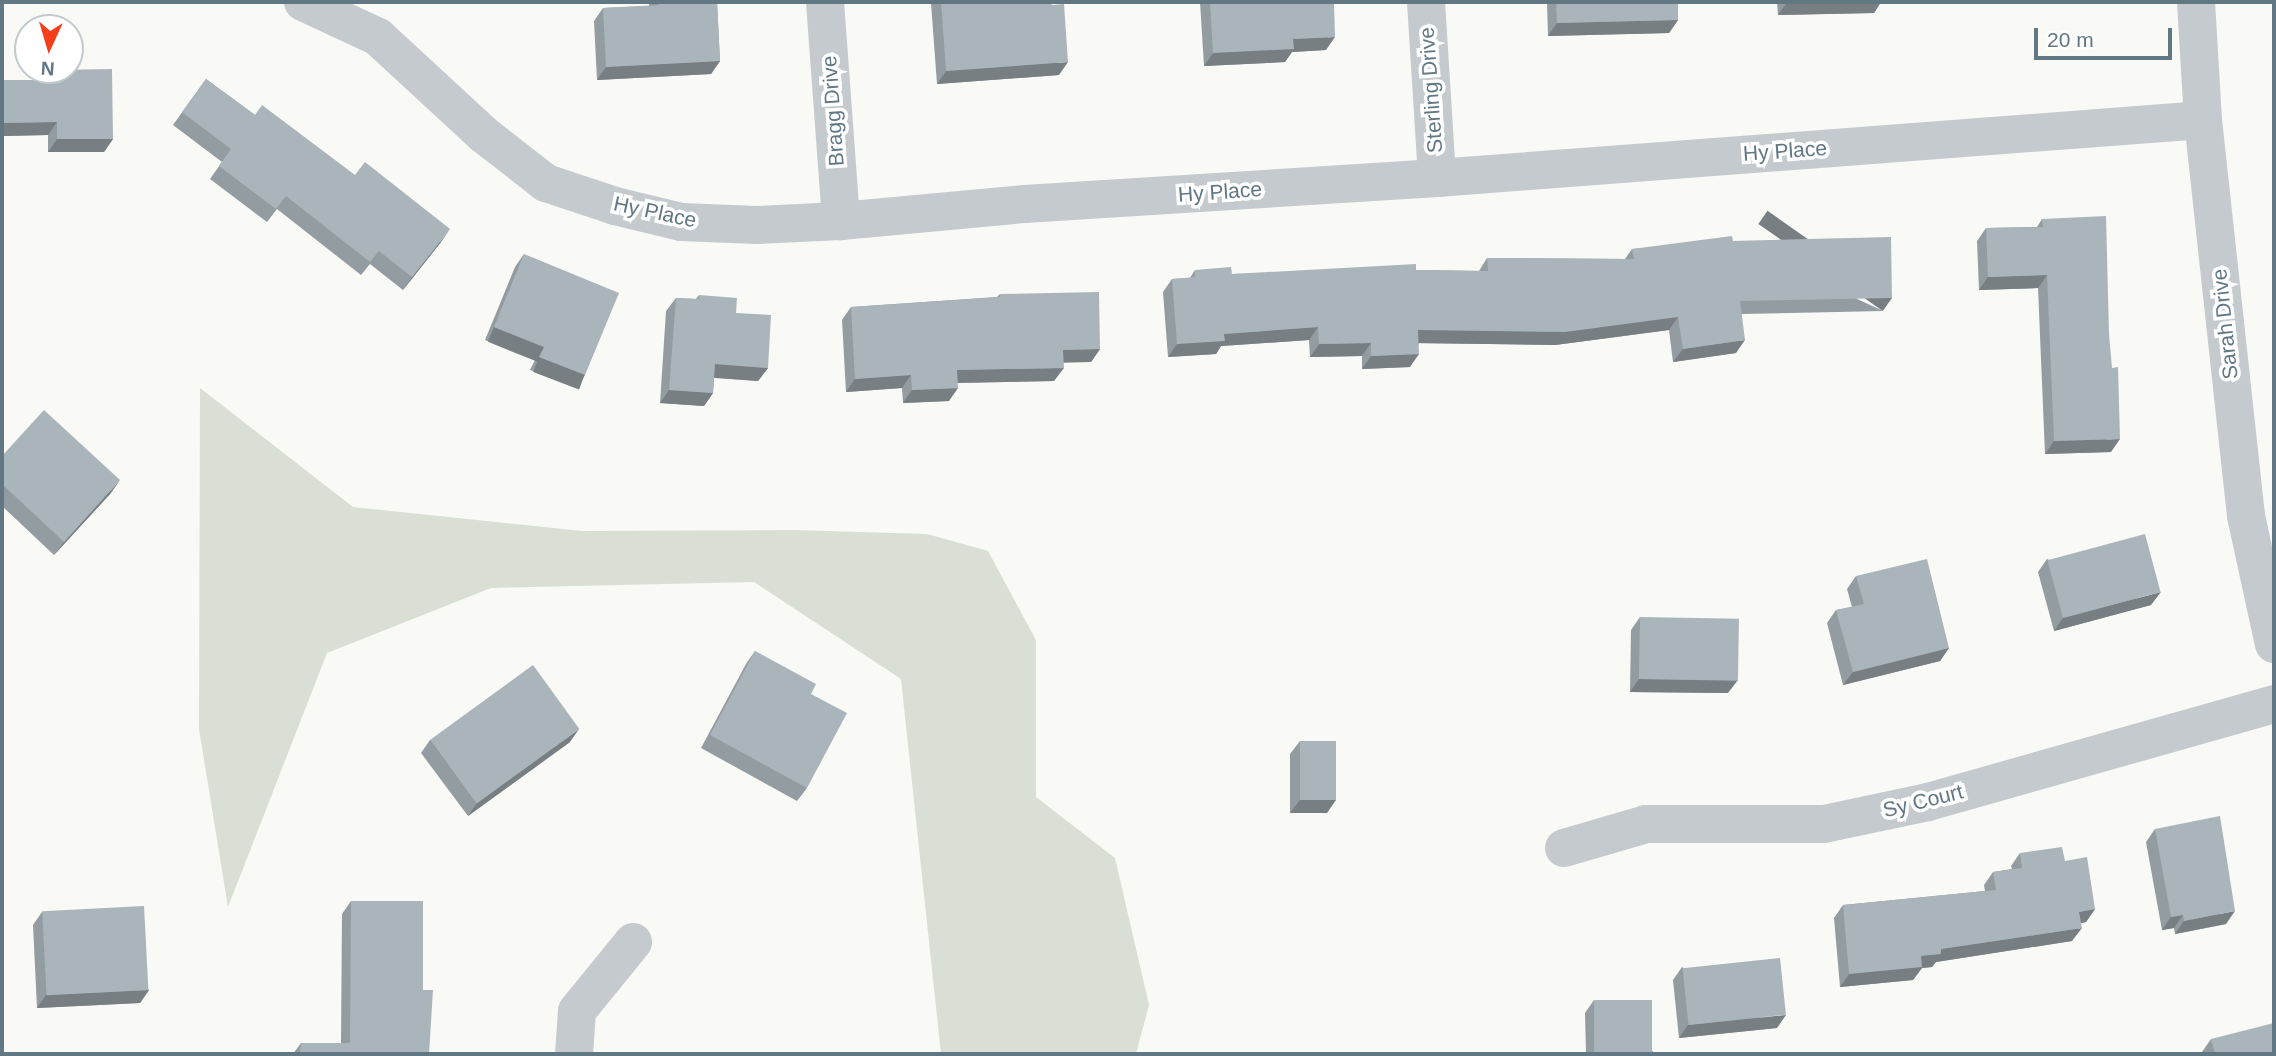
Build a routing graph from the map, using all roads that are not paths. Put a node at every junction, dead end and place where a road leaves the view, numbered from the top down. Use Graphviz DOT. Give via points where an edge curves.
graph roads {
  1 [pos="303,2"];
  2 [pos="825,2"];
  3 [pos="1426,2"];
  4 [pos="2196,2"];
  5 [pos="2203,120"];
  6 [pos="1437,178"];
  7 [pos="841,221"];
  8 [pos="2274,644"];
  9 [pos="2274,704"];
  10 [pos="1564,848"];
  11 [pos="633,942"];
  12 [pos="574,1054"];
  1 -- 7 [label="street, Hy Place" via="378,37 483,134 546,183 681,222"];
  2 -- 7 [label="street, Bragg Drive"];
  3 -- 6 [label="street, Sterling Drive"];
  4 -- 5 [label="street, Sarah Drive"];
  5 -- 6 [label="street, Hy Place"];
  5 -- 8 [label="street, Sarah Drive" via="2246,516"];
  6 -- 7 [label="street, Hy Place" via="1025,204"];
  9 -- 10 [label="street, Sy Court" via="1928,802 1824,824 1646,824"];
  11 -- 12 [label="street" via="577,1011"];
}
